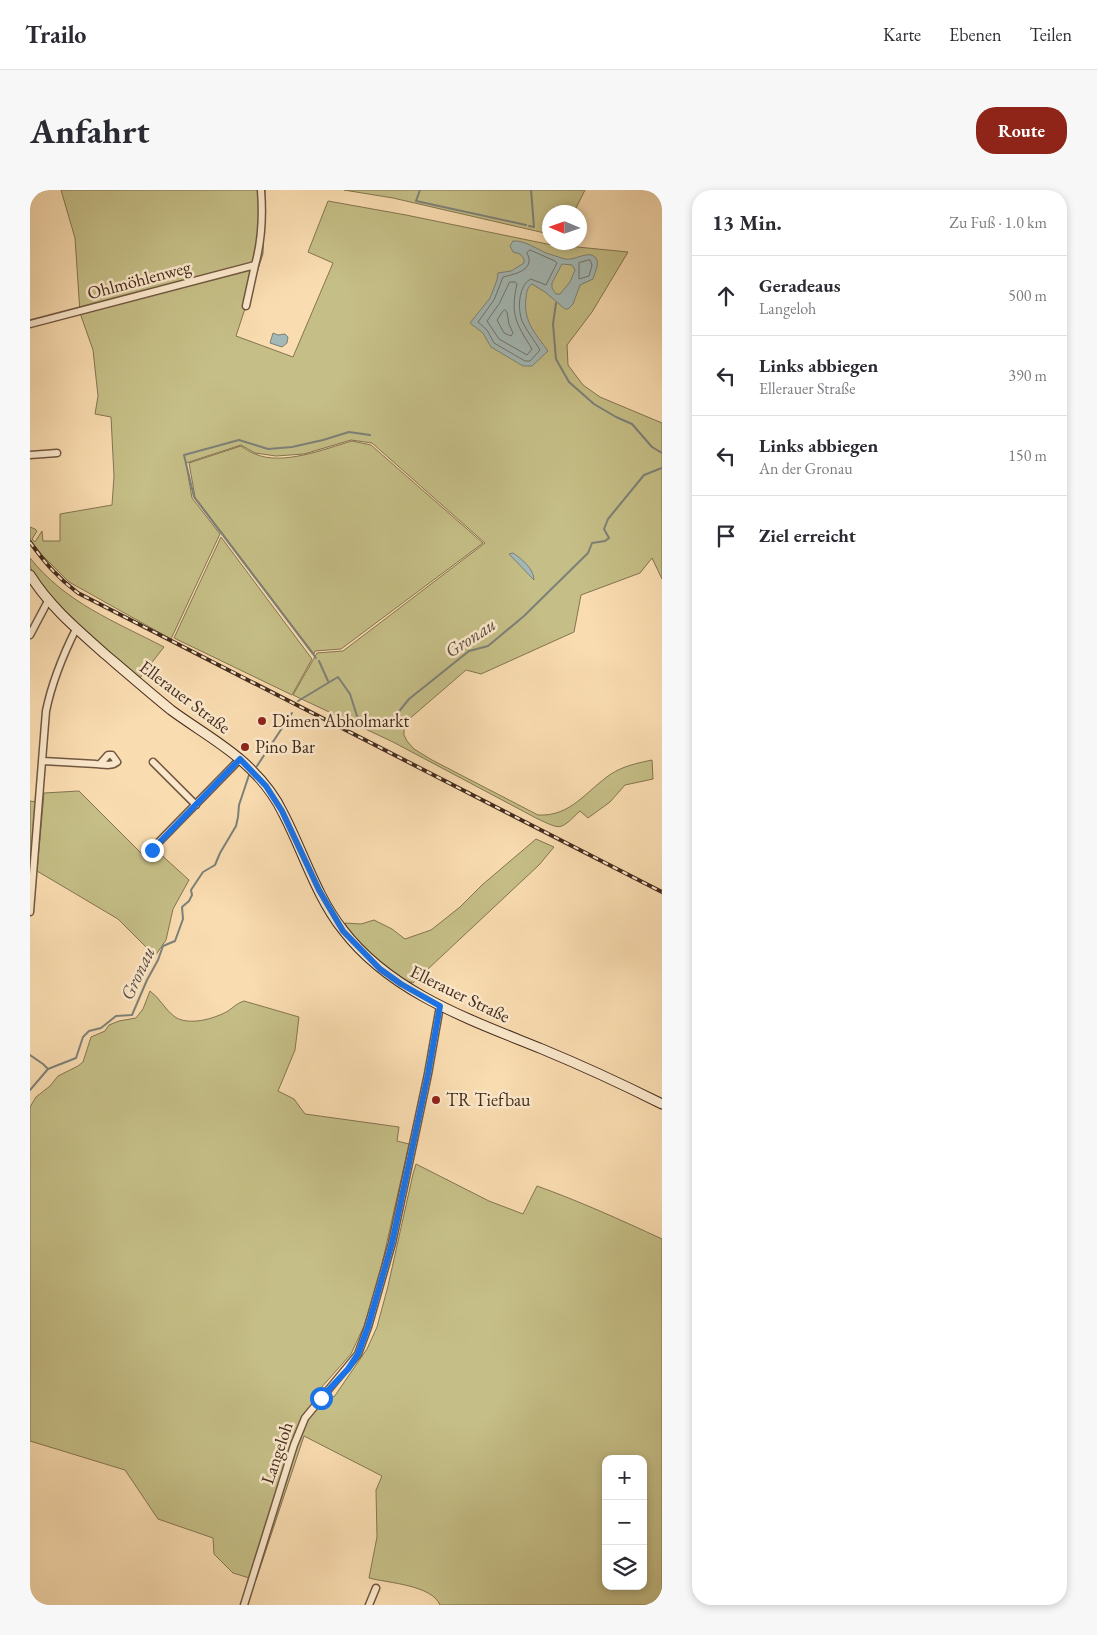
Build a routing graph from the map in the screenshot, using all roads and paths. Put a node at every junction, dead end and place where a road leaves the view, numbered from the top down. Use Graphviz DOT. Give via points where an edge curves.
graph roads {
  1 [pos="261,190"];
  2 [pos="255,265"];
  3 [pos="246,306"];
  4 [pos="30,324"];
  5 [pos="57,453"];
  6 [pos="30,455"];
  7 [pos="30,575"];
  8 [pos="48,601"];
  9 [pos="76,629"];
  10 [pos="30,634"];
  11 [pos="240,759"];
  12 [pos="43,761"];
  13 [pos="153,762"];
  14 [pos="100,764"];
  15 [pos="196,804"];
  16 [pos="152,850"];
  17 [pos="30,912"];
  18 [pos="440,1006"];
  19 [pos="662,1104"];
  20 [pos="376,1588"];
  21 [pos="244,1605"];
  22 [pos="369,1605"];
  1 -- 2 [label="street" via="263,224"];
  2 -- 3 [label="street"];
  2 -- 4 [label="street, Ohlmöhlenweg"];
  5 -- 6 [label="street"];
  7 -- 8 [label="main road, Ellerauer Straße"];
  8 -- 9 [label="main road, Ellerauer Straße"];
  8 -- 10 [label="street"];
  9 -- 11 [label="main road, Ellerauer Straße" via="172,710"];
  9 -- 12 [label="street" via="49,694 43,730"];
  11 -- 15 [label="street"];
  11 -- 18 [label="main road, Ellerauer Straße" via="266,786 282,811 319,890 343,931 380,969"];
  12 -- 14 [label="street"];
  12 -- 17 [label="street"];
  13 -- 15 [label="street"];
  15 -- 16 [label="street"];
  18 -- 19 [label="main road, Ellerauer Straße" via="597,1072"];
  18 -- 21 [label="street, Langeloh" via="392,1243 368,1327 358,1354 306,1418 294,1445"];
  20 -- 22 [label="street"];
}
